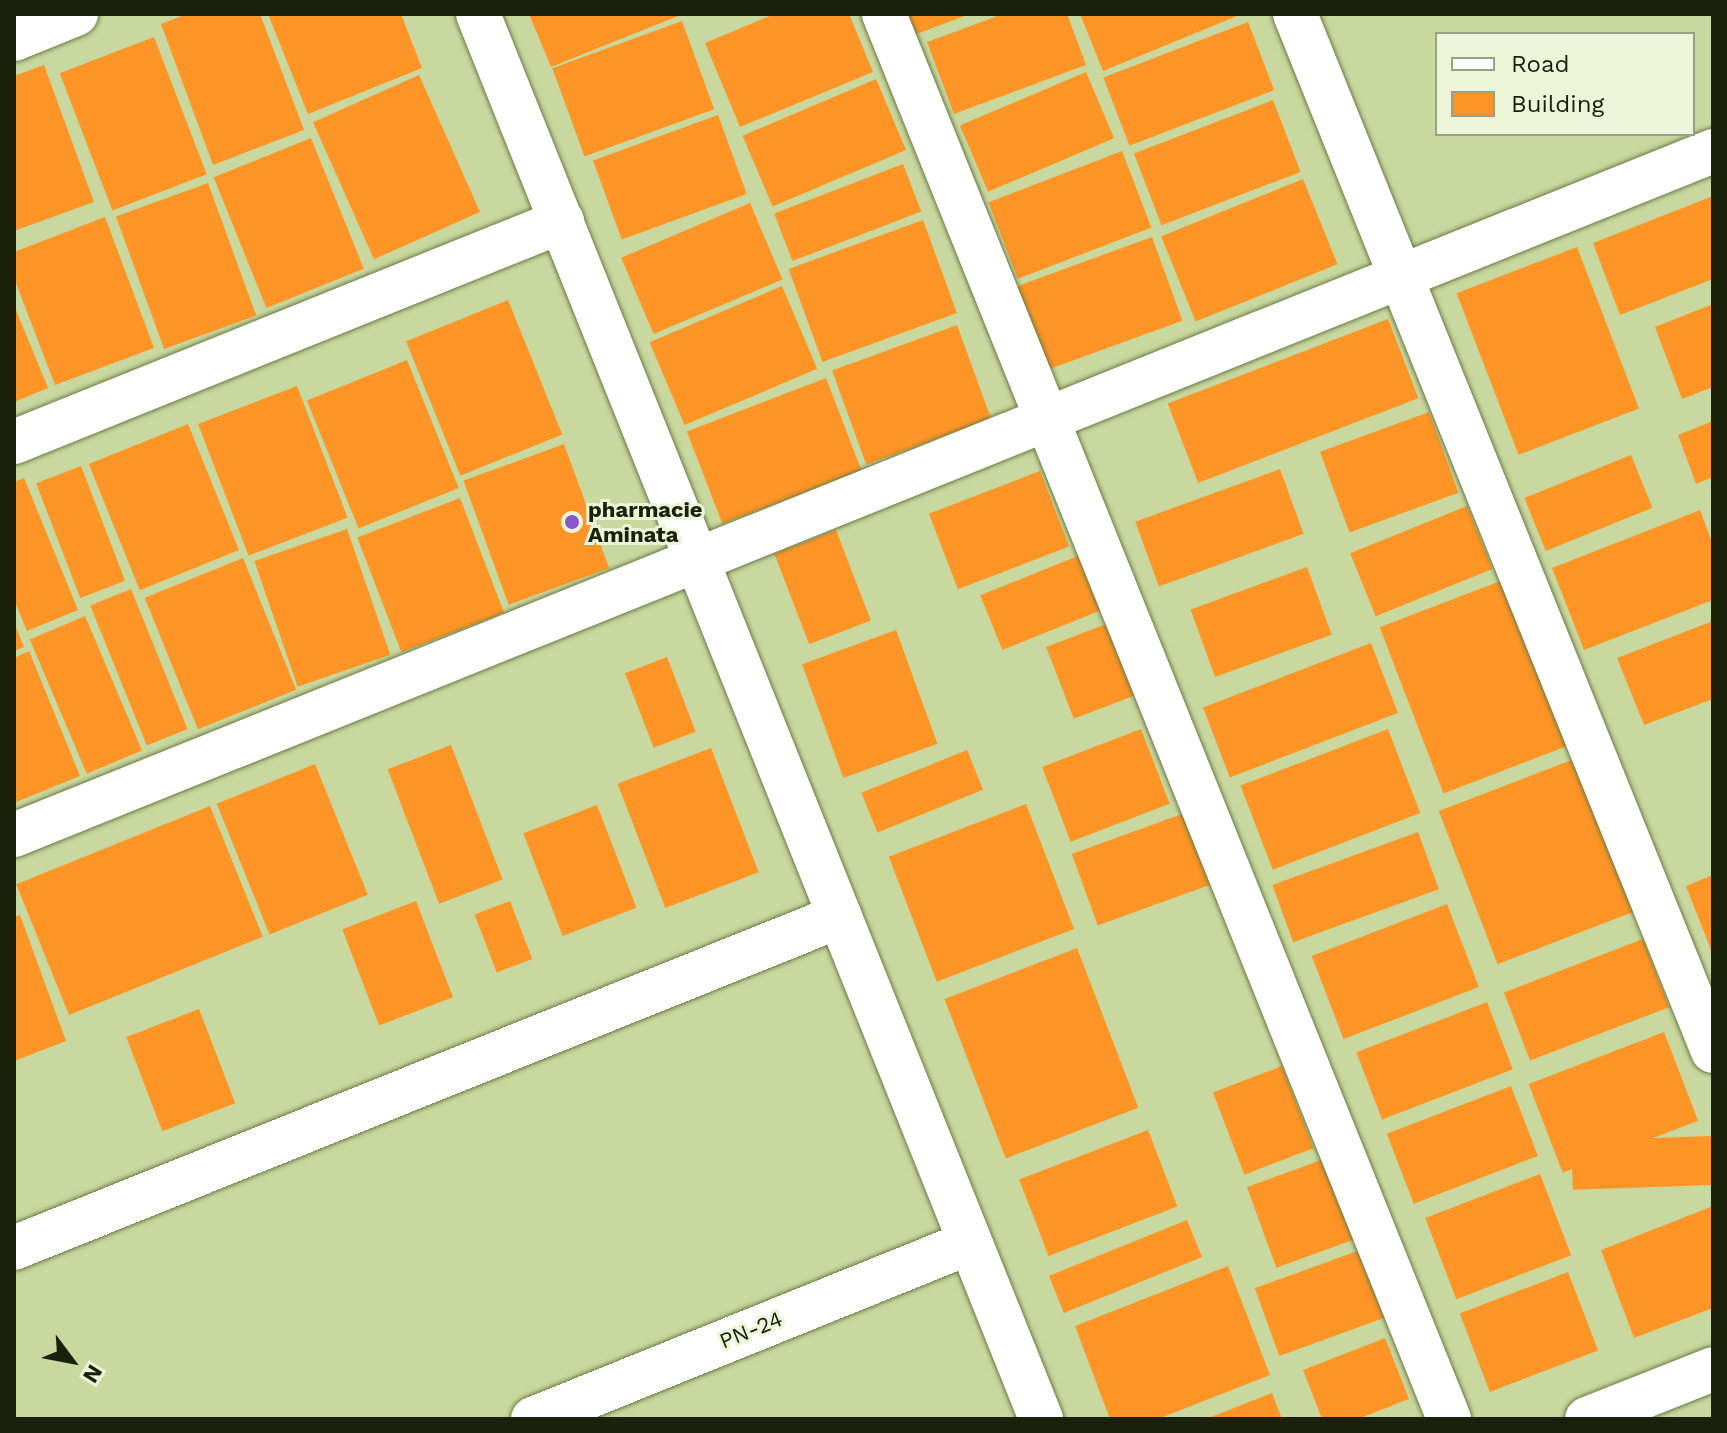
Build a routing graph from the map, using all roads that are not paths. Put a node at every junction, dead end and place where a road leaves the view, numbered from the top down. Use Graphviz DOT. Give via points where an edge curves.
graph roads {
  1 [pos="76,14"];
  2 [pos="478,14"];
  3 [pos="884,14"];
  4 [pos="1295,14"];
  5 [pos="14,39"];
  6 [pos="1713,151"];
  7 [pos="562,221"];
  8 [pos="1402,277"];
  9 [pos="1046,422"];
  10 [pos="14,442"];
  11 [pos="694,560"];
  12 [pos="14,835"];
  13 [pos="840,916"];
  14 [pos="1713,1051"];
  15 [pos="970,1242"];
  16 [pos="14,1248"];
  17 [pos="1713,1369"];
  18 [pos="533,1419"];
  19 [pos="1041,1419"];
  20 [pos="1449,1419"];
  21 [pos="1587,1419"];
  1 -- 5 [label="street"];
  2 -- 7 [label="street"];
  3 -- 9 [label="street"];
  4 -- 8 [label="street"];
  6 -- 8 [label="street"];
  7 -- 10 [label="street"];
  7 -- 11 [label="street"];
  8 -- 9 [label="street"];
  8 -- 14 [label="street"];
  9 -- 11 [label="street"];
  9 -- 20 [label="street"];
  11 -- 12 [label="street"];
  11 -- 13 [label="street"];
  13 -- 15 [label="street"];
  13 -- 16 [label="street"];
  15 -- 18 [label="street, PN-24"];
  15 -- 19 [label="street"];
  17 -- 21 [label="street"];
}
